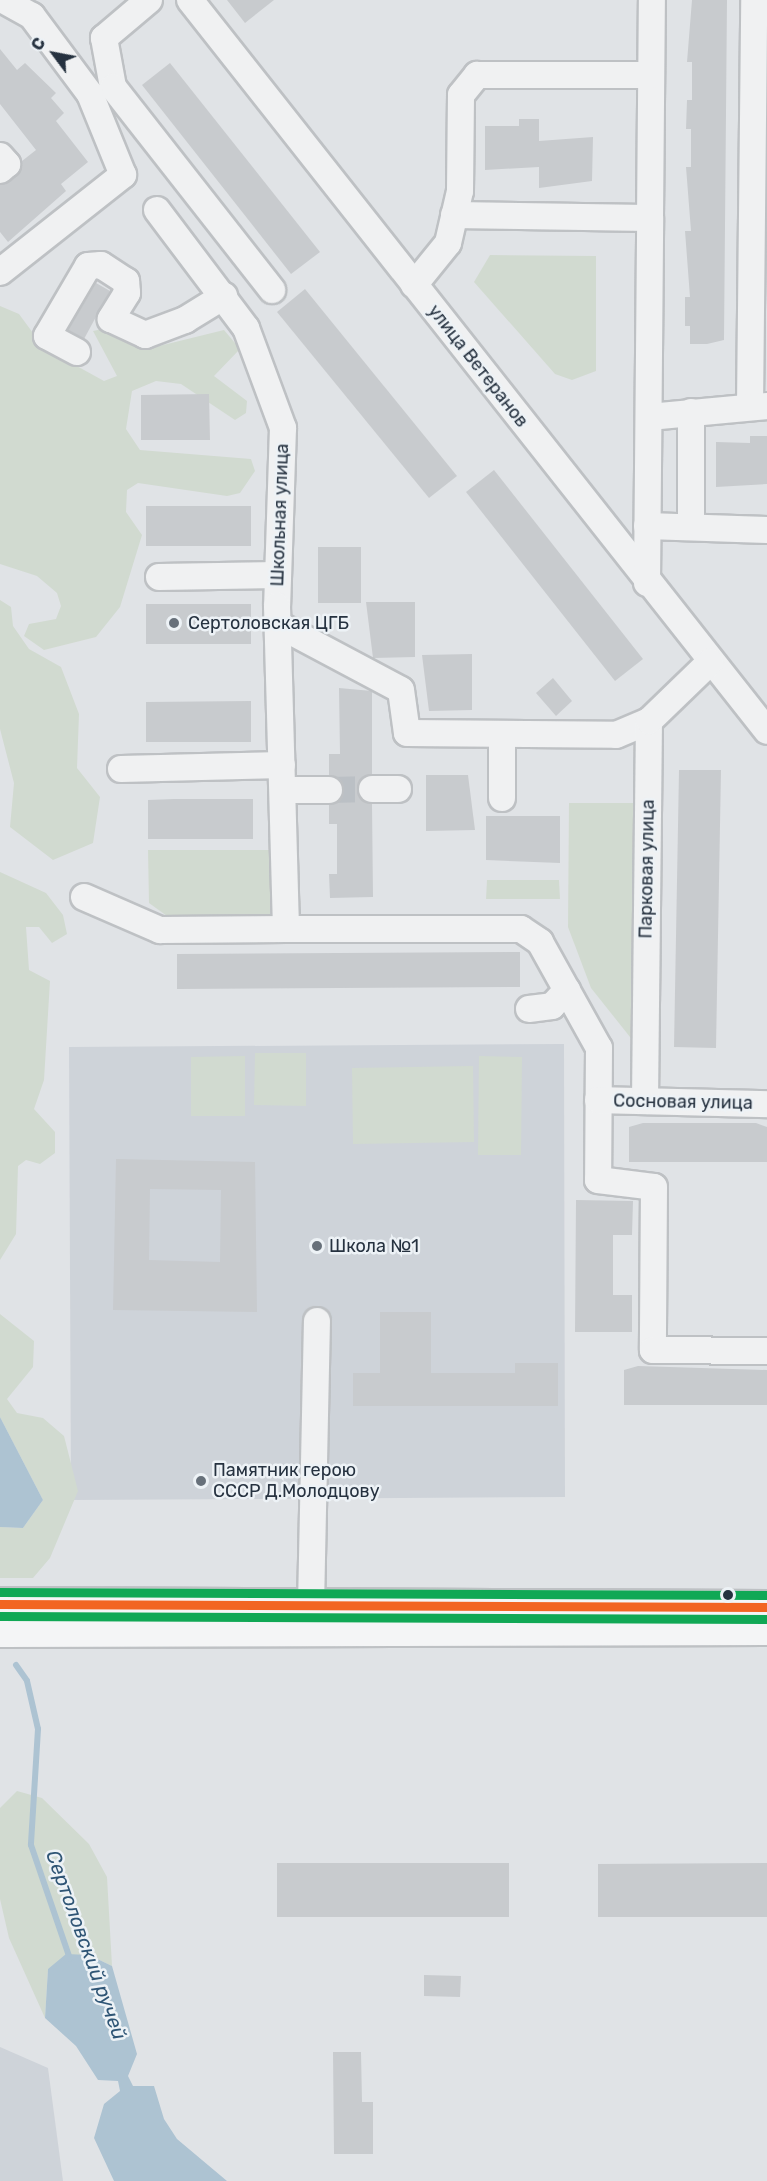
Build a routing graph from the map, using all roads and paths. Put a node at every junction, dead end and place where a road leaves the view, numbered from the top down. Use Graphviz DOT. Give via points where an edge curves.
graph roads {
  1 [pos="5,0"];
  2 [pos="149,0"];
  3 [pos="190,0"];
  4 [pos="652,0"];
  5 [pos="754,0"];
  6 [pos="651,75"];
  7 [pos="0,156"];
  8 [pos="0,170"];
  9 [pos="157,210"];
  10 [pos="454,215"];
  11 [pos="650,218"];
  12 [pos="0,272"];
  13 [pos="414,285"];
  14 [pos="228,301"];
  15 [pos="77,352"];
  16 [pos="758,406"];
  17 [pos="691,412"];
  18 [pos="649,417"];
  19 [pos="647,526"];
  20 [pos="690,527"];
  21 [pos="767,530"];
  22 [pos="278,575"];
  23 [pos="159,577"];
  24 [pos="647,583"];
  25 [pos="277,624"];
  26 [pos="710,662"];
  27 [pos="649,721"];
  28 [pos="767,731"];
  29 [pos="502,734"];
  30 [pos="282,765"];
  31 [pos="121,770"];
  32 [pos="372,789"];
  33 [pos="398,789"];
  34 [pos="283,790"];
  35 [pos="329,790"];
  36 [pos="502,798"];
  37 [pos="84,897"];
  38 [pos="286,928"];
  39 [pos="567,990"];
  40 [pos="529,1010"];
  41 [pos="598,1100"];
  42 [pos="645,1101"];
  43 [pos="767,1104"];
  44 [pos="318,1321"];
  45 [pos="767,1351"];
  46 [pos="0,1604"];
  47 [pos="311,1606"];
  48 [pos="767,1607"];
  49 [pos="767,1629"];
  50 [pos="0,1631"];
  1 -- 12 [label="street" via="32,16 90,94 123,175"];
  2 -- 14 [label="street" via="104,38 113,87 268,285"];
  3 -- 13 [label="street, улица Ветеранов"];
  4 -- 6 [label="street"];
  5 -- 16 [label="street"];
  6 -- 10 [label="street" via="477,75 461,95"];
  6 -- 11 [label="street"];
  7 -- 8 [label="street" via="7,164"];
  9 -- 14 [label="street, Школьная улица"];
  10 -- 11 [label="street"];
  10 -- 13 [label="street" via="448,243"];
  11 -- 18 [label="street"];
  13 -- 24 [label="street, улица Ветеранов"];
  14 -- 15 [label="street" via="146,335 111,319 127,293 126,281 101,265 88,266 47,336"];
  14 -- 22 [label="street, Школьная улица" via="246,328 283,428"];
  16 -- 17 [label="street"];
  17 -- 18 [label="street"];
  17 -- 20 [label="street"];
  18 -- 19 [label="street"];
  19 -- 20 [label="street"];
  19 -- 24 [label="street"];
  20 -- 21 [label="street"];
  22 -- 23 [label="street"];
  22 -- 25 [label="street, Школьная улица"];
  24 -- 26 [label="street, улица Ветеранов"];
  25 -- 29 [label="street" via="401,690 407,733"];
  25 -- 30 [label="street, Школьная улица"];
  26 -- 27 [label="street"];
  26 -- 28 [label="street, улица Ветеранов"];
  27 -- 29 [label="street" via="616,735"];
  27 -- 42 [label="street, Парковая улица"];
  29 -- 36 [label="street"];
  30 -- 31 [label="street"];
  30 -- 34 [label="street, Школьная улица"];
  32 -- 33 [label="street"];
  34 -- 35 [label="street"];
  34 -- 38 [label="street, Школьная улица"];
  37 -- 38 [label="street" via="160,930"];
  38 -- 39 [label="street" via="521,929 540,942"];
  39 -- 40 [label="street" via="552,1006"];
  39 -- 41 [label="street" via="598,1048"];
  41 -- 42 [label="street, Сосновая улица"];
  41 -- 45 [label="street" via="598,1179 654,1187 653,1350"];
  42 -- 43 [label="street, Сосновая улица"];
  44 -- 47 [label="street"];
  46 -- 47 [label="main road"];
  47 -- 48 [label="main road"];
  49 -- 50 [label="main road"];
}
